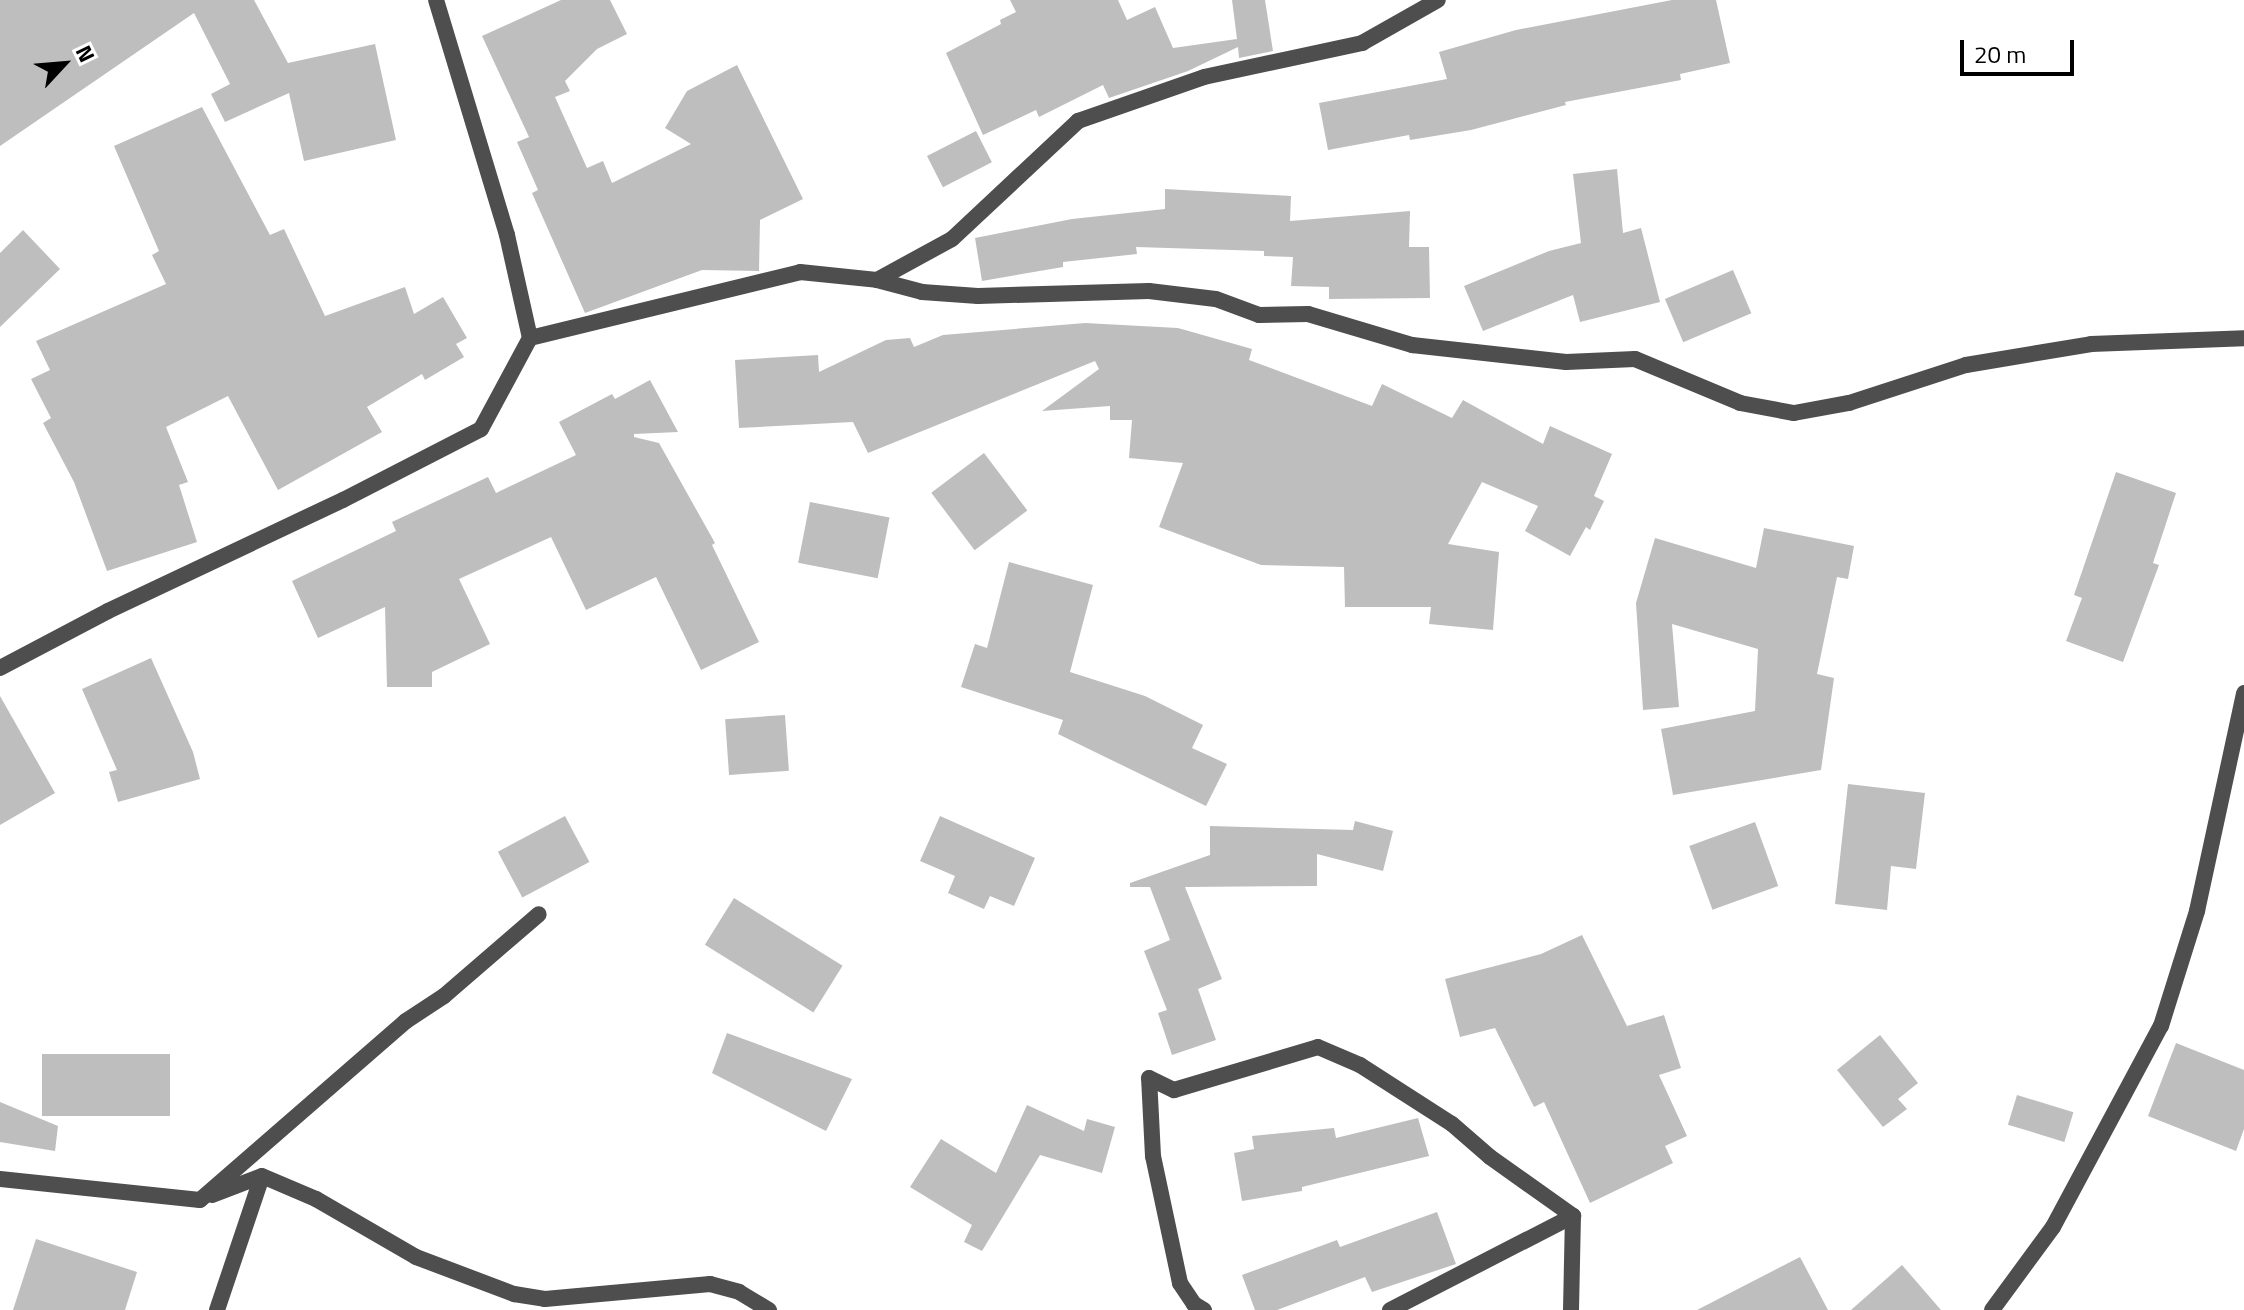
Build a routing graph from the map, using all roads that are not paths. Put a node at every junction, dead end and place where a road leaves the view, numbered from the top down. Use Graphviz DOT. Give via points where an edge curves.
graph roads {
  1 [pos="436,0"];
  2 [pos="1438,0"];
  3 [pos="877,280"];
  4 [pos="530,338"];
  5 [pos="2244,338"];
  6 [pos="0,668"];
  7 [pos="2244,693"];
  8 [pos="539,914"];
  9 [pos="262,1176"];
  10 [pos="0,1179"];
  11 [pos="200,1200"];
  12 [pos="1573,1216"];
  13 [pos="618,1291"];
  14 [pos="217,1310"];
  15 [pos="614,1310"];
  16 [pos="769,1310"];
  17 [pos="1204,1310"];
  18 [pos="1390,1310"];
  19 [pos="1571,1310"];
  20 [pos="1992,1310"];
  1 -- 4 [label="street" via="507,235"];
  2 -- 3 [label="street" via="1362,43 1204,77 1078,121 952,239"];
  3 -- 4 [label="street" via="800,272"];
  3 -- 5 [label="street" via="922,292 978,296 1149,291 1216,299 1259,315 1308,314 1412,345 1566,362 1635,359 1740,403 1794,413 1849,403 1966,365 2091,344"];
  4 -- 6 [label="street" via="481,429"];
  7 -- 20 [label="street" via="2197,911 2161,1026 2053,1227"];
  8 -- 11 [label="street"];
  9 -- 11 [label="street"];
  9 -- 13 [label="street" via="316,1199 416,1257 514,1294 545,1299"];
  9 -- 14 [label="street"];
  10 -- 11 [label="street"];
  12 -- 17 [label="street" via="1452,1124 1360,1065 1318,1047 1174,1090 1149,1078 1153,1156 1180,1283"];
  12 -- 18 [label="street"];
  12 -- 19 [label="street"];
  13 -- 15 [label="street"];
  13 -- 16 [label="street" via="710,1284 739,1292"];
}
